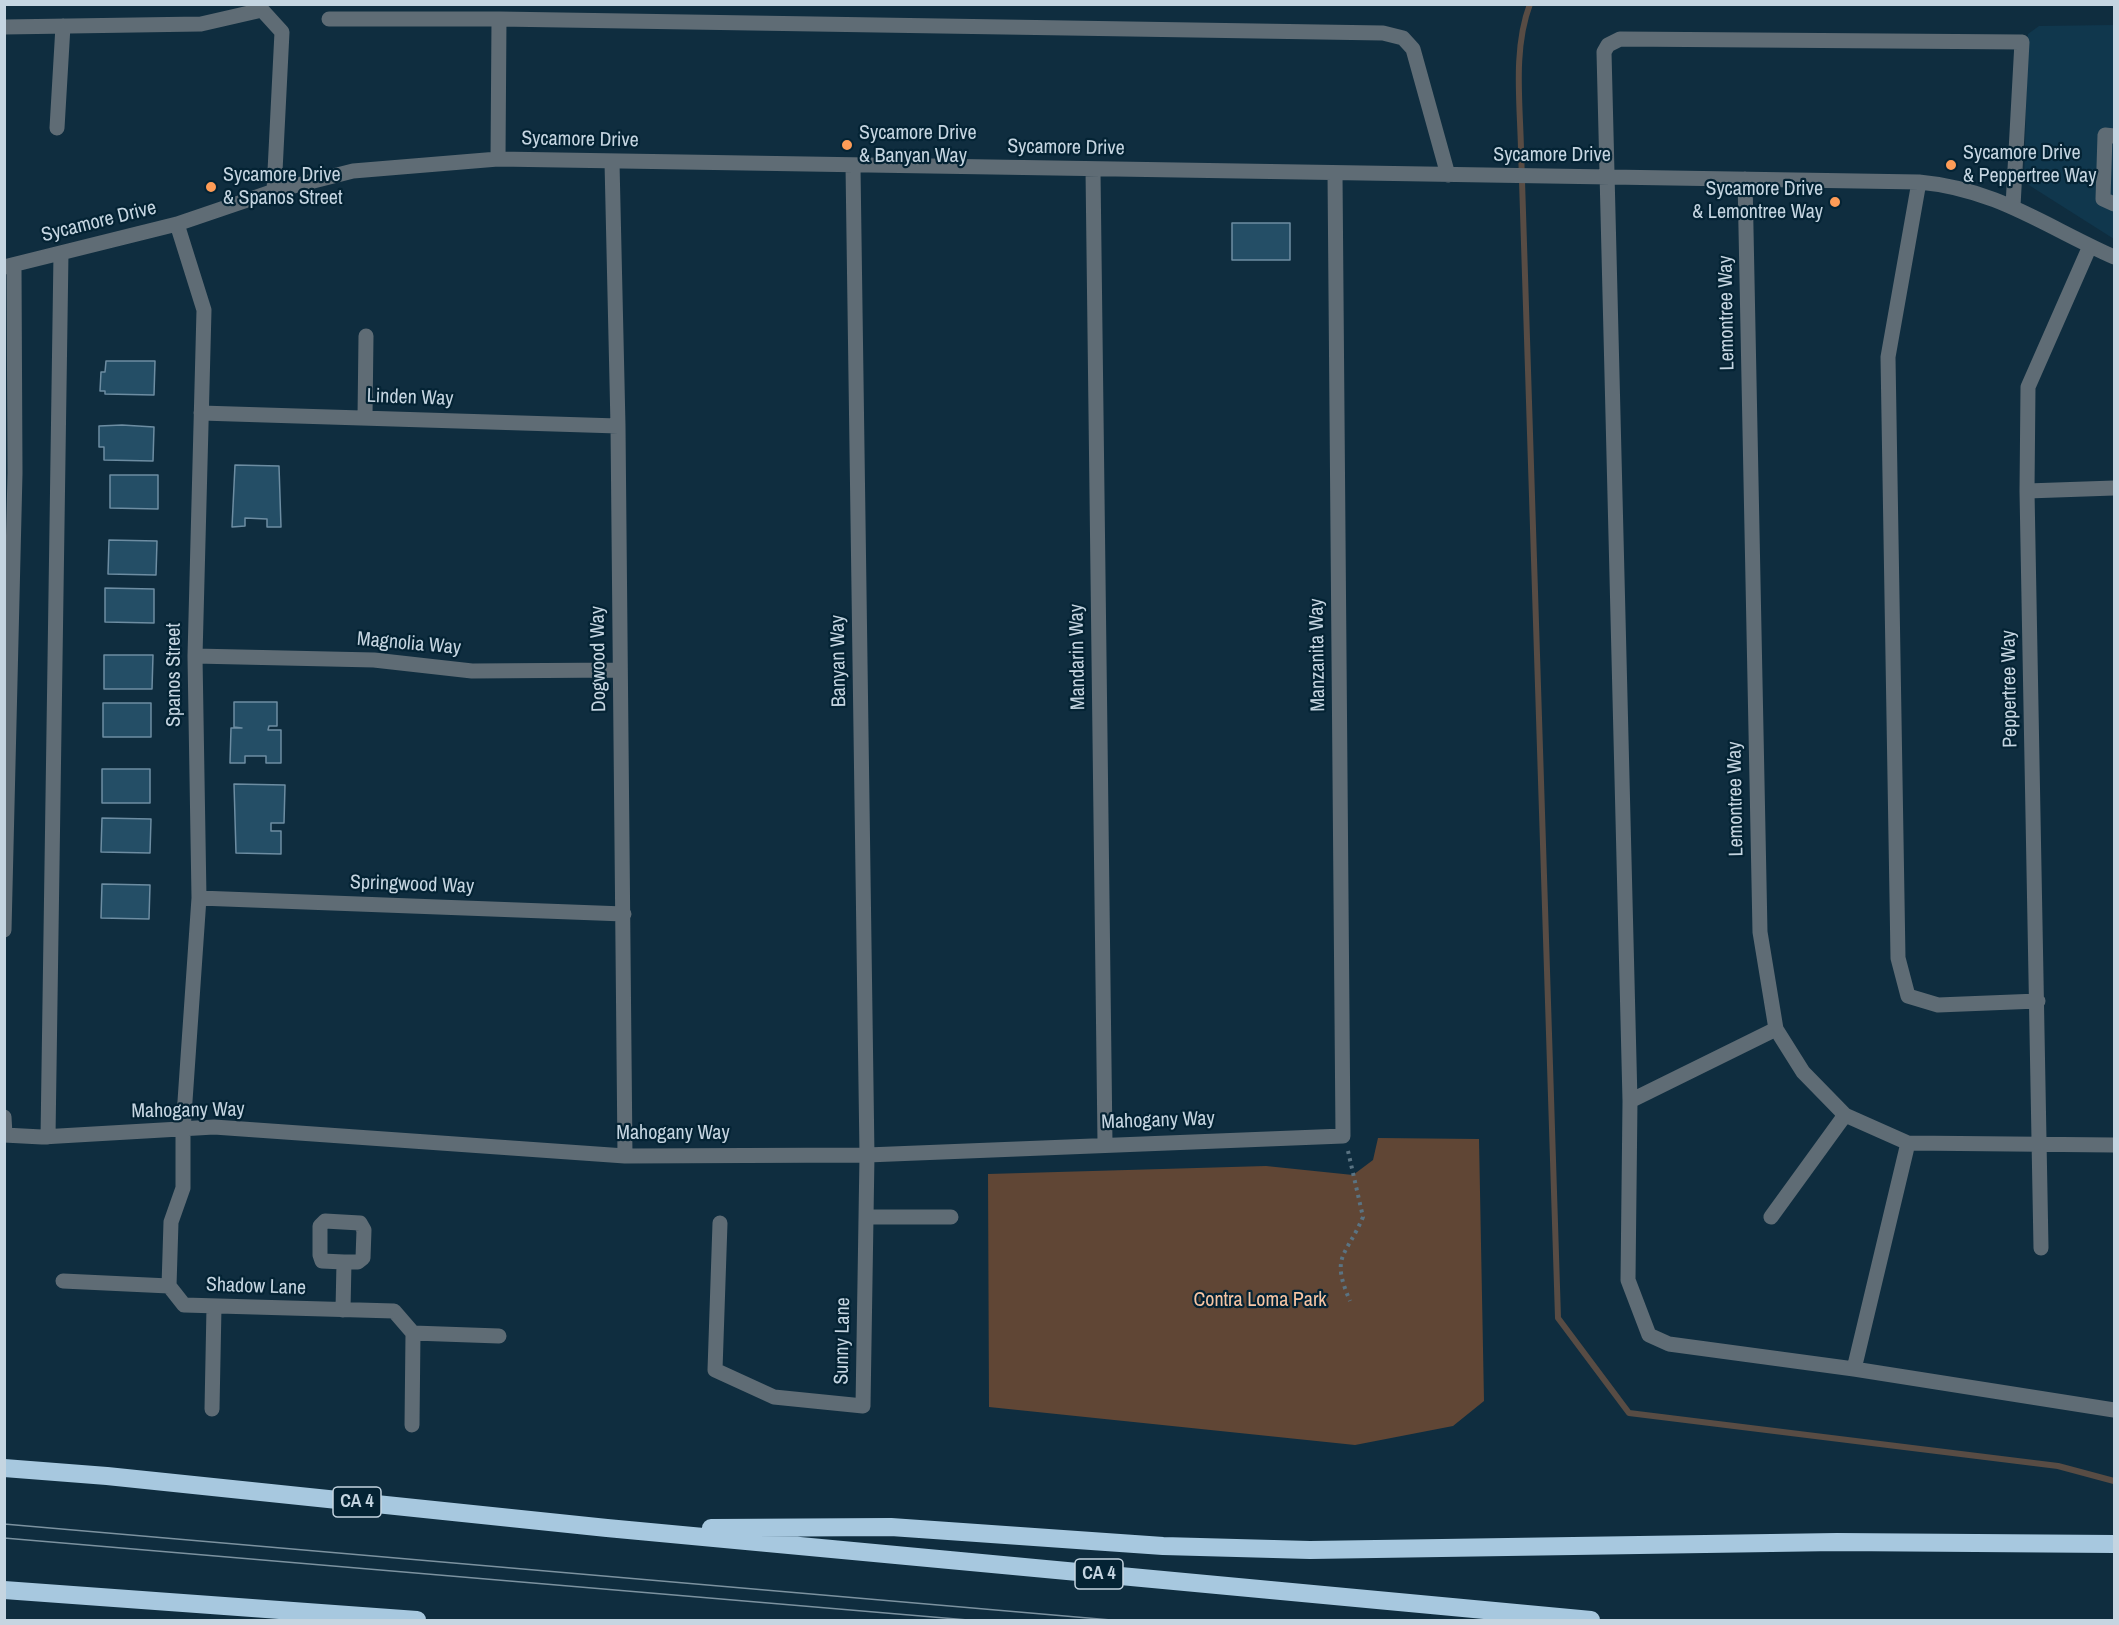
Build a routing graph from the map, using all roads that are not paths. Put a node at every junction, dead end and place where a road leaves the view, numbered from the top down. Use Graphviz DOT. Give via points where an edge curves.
graph roads {
  1 [pos="499,19"];
  2 [pos="329,20"];
  3 [pos="63,26"];
  4 [pos="4,27"];
  5 [pos="57,128"];
  6 [pos="2115,136"];
  7 [pos="498,159"];
  8 [pos="612,162"];
  9 [pos="853,166"];
  10 [pos="1093,170"];
  11 [pos="1335,173"];
  12 [pos="1448,175"];
  13 [pos="1609,177"];
  14 [pos="1745,179"];
  15 [pos="1919,182"];
  16 [pos="274,191"];
  17 [pos="2115,204"];
  18 [pos="2013,206"];
  19 [pos="177,224"];
  20 [pos="2090,246"];
  21 [pos="62,254"];
  22 [pos="2115,257"];
  23 [pos="9,266"];
  24 [pos="366,336"];
  25 [pos="201,413"];
  26 [pos="365,417"];
  27 [pos="618,426"];
  28 [pos="10,473"];
  29 [pos="2115,488"];
  30 [pos="2027,491"];
  31 [pos="195,656"];
  32 [pos="620,670"];
  33 [pos="199,898"];
  34 [pos="624,914"];
  35 [pos="4,930"];
  36 [pos="2038,1002"];
  37 [pos="1776,1029"];
  38 [pos="1630,1101"];
  39 [pos="1845,1115"];
  40 [pos="4,1117"];
  41 [pos="183,1130"];
  42 [pos="5,1136"];
  43 [pos="1343,1136"];
  44 [pos="48,1137"];
  45 [pos="1105,1143"];
  46 [pos="1908,1143"];
  47 [pos="2038,1143"];
  48 [pos="2115,1145"];
  49 [pos="867,1155"];
  50 [pos="625,1156"];
  51 [pos="951,1216"];
  52 [pos="866,1217"];
  53 [pos="1771,1217"];
  54 [pos="720,1223"];
  55 [pos="2041,1248"];
  56 [pos="344,1262"];
  57 [pos="63,1281"];
  58 [pos="169,1286"];
  59 [pos="214,1307"];
  60 [pos="343,1310"];
  61 [pos="413,1333"];
  62 [pos="500,1336"];
  63 [pos="1854,1369"];
  64 [pos="212,1409"];
  65 [pos="2115,1410"];
  66 [pos="412,1425"];
  67 [pos="4,1468"];
  68 [pos="607,1528"];
  69 [pos="2115,1544"];
  70 [pos="4,1590"];
  71 [pos="417,1620"];
  72 [pos="1591,1620"];
  1 -- 2 [label="street"];
  1 -- 7 [label="street"];
  1 -- 12 [label="street" via="1383,33 1402,38 1413,49"];
  3 -- 4 [label="street"];
  3 -- 5 [label="street"];
  3 -- 16 [label="street" via="201,24 262,10 282,32"];
  6 -- 17 [label="street" via="2105,135 2103,199"];
  7 -- 8 [label="street, Sycamore Drive"];
  7 -- 16 [label="street, Sycamore Drive" via="353,171"];
  8 -- 9 [label="street, Sycamore Drive"];
  8 -- 27 [label="street, Dogwood Way"];
  9 -- 10 [label="street, Sycamore Drive"];
  9 -- 49 [label="street, Banyan Way"];
  10 -- 11 [label="street, Sycamore Drive"];
  10 -- 45 [label="street, Mandarin Way"];
  11 -- 12 [label="street, Sycamore Drive"];
  11 -- 43 [label="street, Manzanita Way"];
  12 -- 13 [label="street, Sycamore Drive"];
  13 -- 14 [label="street, Sycamore Drive"];
  13 -- 18 [label="street" via="1604,52 1620,39 2022,42"];
  13 -- 38 [label="street"];
  14 -- 15 [label="street, Sycamore Drive"];
  14 -- 37 [label="street, Lemontree Way" via="1760,932"];
  15 -- 18 [label="street, Sycamore Drive" via="1965,189"];
  15 -- 36 [label="street" via="1888,357 1898,958 1908,996 1938,1005"];
  16 -- 19 [label="street, Sycamore Drive"];
  18 -- 20 [label="street, Sycamore Drive"];
  19 -- 21 [label="street, Sycamore Drive"];
  19 -- 25 [label="street, Spanos Street" via="204,310"];
  20 -- 22 [label="street, Sycamore Drive"];
  20 -- 30 [label="street, Peppertree Way" via="2028,387"];
  21 -- 23 [label="street, Sycamore Drive"];
  21 -- 44 [label="street"];
  23 -- 28 [label="street, Sycamore Drive" via="15,315"];
  24 -- 26 [label="street"];
  25 -- 26 [label="street, Linden Way"];
  25 -- 31 [label="street, Spanos Street"];
  26 -- 27 [label="street, Linden Way"];
  27 -- 32 [label="street, Dogwood Way"];
  28 -- 35 [label="street, Sycamore Drive"];
  29 -- 30 [label="street"];
  30 -- 36 [label="street, Peppertree Way"];
  31 -- 32 [label="street, Magnolia Way" via="374,660 472,671"];
  31 -- 33 [label="street, Spanos Street"];
  32 -- 34 [label="street, Dogwood Way"];
  33 -- 34 [label="street, Springwood Way"];
  33 -- 41 [label="street, Spanos Street"];
  34 -- 50 [label="street, Dogwood Way"];
  36 -- 47 [label="street, Peppertree Way"];
  37 -- 38 [label="street"];
  37 -- 39 [label="street, Lemontree Way" via="1803,1072"];
  38 -- 63 [label="street" via="1628,1280 1650,1335 1669,1344"];
  39 -- 46 [label="street, Lemontree Way"];
  39 -- 53 [label="street"];
  40 -- 42 [label="street"];
  41 -- 44 [label="street, Mahogany Way"];
  41 -- 50 [label="street, Mahogany Way" via="214,1127"];
  41 -- 58 [label="street" via="183,1188 171,1222"];
  42 -- 44 [label="street, Mahogany Way"];
  43 -- 45 [label="street, Mahogany Way"];
  45 -- 49 [label="street, Mahogany Way"];
  46 -- 47 [label="street, Lemontree Way"];
  46 -- 63 [label="street"];
  47 -- 48 [label="street, Lemontree Way"];
  47 -- 55 [label="street, Peppertree Way"];
  49 -- 50 [label="street, Mahogany Way"];
  49 -- 52 [label="street, Sunny Lane"];
  51 -- 52 [label="street"];
  52 -- 54 [label="street, Sunny Lane" via="863,1406 774,1397 715,1370"];
  56 -- 60 [label="street"];
  57 -- 58 [label="street"];
  58 -- 59 [label="street, Shadow Lane" via="184,1305"];
  59 -- 60 [label="street, Shadow Lane"];
  59 -- 64 [label="street"];
  60 -- 61 [label="street, Shadow Lane" via="394,1311"];
  61 -- 62 [label="street"];
  61 -- 66 [label="street"];
  63 -- 65 [label="street"];
  67 -- 68 [label="highway, CA 4"];
  68 -- 69 [label="highway" via="891,1527 1163,1546 1310,1550 1838,1542"];
  68 -- 72 [label="highway, CA 4"];
  70 -- 71 [label="highway"];
}
